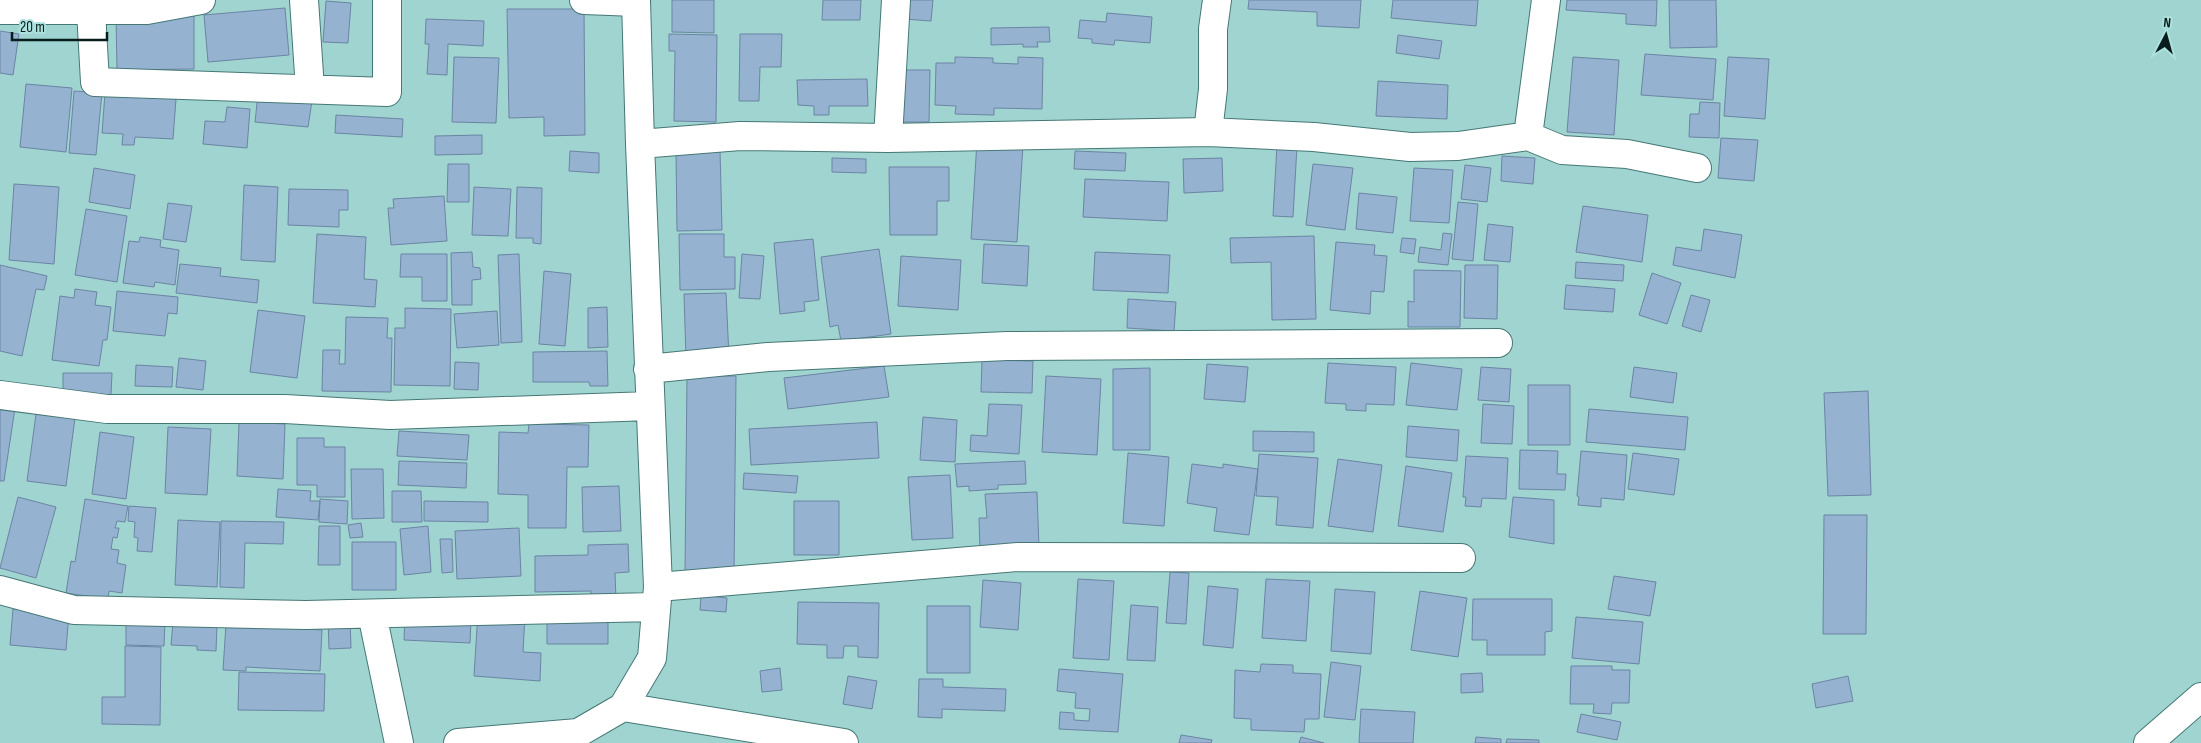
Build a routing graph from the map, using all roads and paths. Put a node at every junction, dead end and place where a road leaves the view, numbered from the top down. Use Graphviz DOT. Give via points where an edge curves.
graph roads {
  1 [pos="201,0"];
  2 [pos="304,0"];
  3 [pos="387,0"];
  4 [pos="584,0"];
  5 [pos="896,0"];
  6 [pos="1217,0"];
  7 [pos="1546,0"];
  8 [pos="636,1"];
  9 [pos="0,10"];
  10 [pos="91,10"];
  11 [pos="310,90"];
  12 [pos="1208,132"];
  13 [pos="1528,136"];
  14 [pos="888,138"];
  15 [pos="640,144"];
  16 [pos="1696,168"];
  17 [pos="1498,343"];
  18 [pos="648,369"];
  19 [pos="0,395"];
  20 [pos="650,406"];
  21 [pos="1461,558"];
  22 [pos="0,590"];
  23 [pos="656,597"];
  24 [pos="372,614"];
  25 [pos="2201,697"];
  26 [pos="623,707"];
  27 [pos="767,736"];
  28 [pos="399,743"];
  29 [pos="458,743"];
  30 [pos="844,743"];
  31 [pos="2148,743"];
  1 -- 10 [label="street" via="147,10"];
  2 -- 11 [label="street"];
  3 -- 11 [label="street" via="387,92"];
  4 -- 8 [label="street"];
  5 -- 14 [label="street"];
  6 -- 12 [label="street"];
  7 -- 13 [label="street"];
  8 -- 15 [label="street"];
  9 -- 10 [label="street"];
  10 -- 11 [label="street" via="95,82"];
  12 -- 13 [label="street" via="1314,137 1410,147 1458,146"];
  12 -- 14 [label="street"];
  13 -- 16 [label="street" via="1562,150 1627,154"];
  14 -- 15 [label="street" via="740,136"];
  15 -- 18 [label="street"];
  17 -- 18 [label="street" via="1007,346 768,357"];
  18 -- 20 [label="street"];
  19 -- 20 [label="street" via="107,409 285,409 390,416"];
  20 -- 23 [label="street"];
  21 -- 23 [label="street" via="1018,557"];
  22 -- 24 [label="street" via="74,610 306,616"];
  23 -- 24 [label="street"];
  23 -- 26 [label="street" via="652,658"];
  24 -- 28 [label="street"];
  25 -- 31 [label="street"];
  26 -- 27 [label="street"];
  26 -- 29 [label="street" via="578,733"];
  27 -- 30 [label="street"];
}
